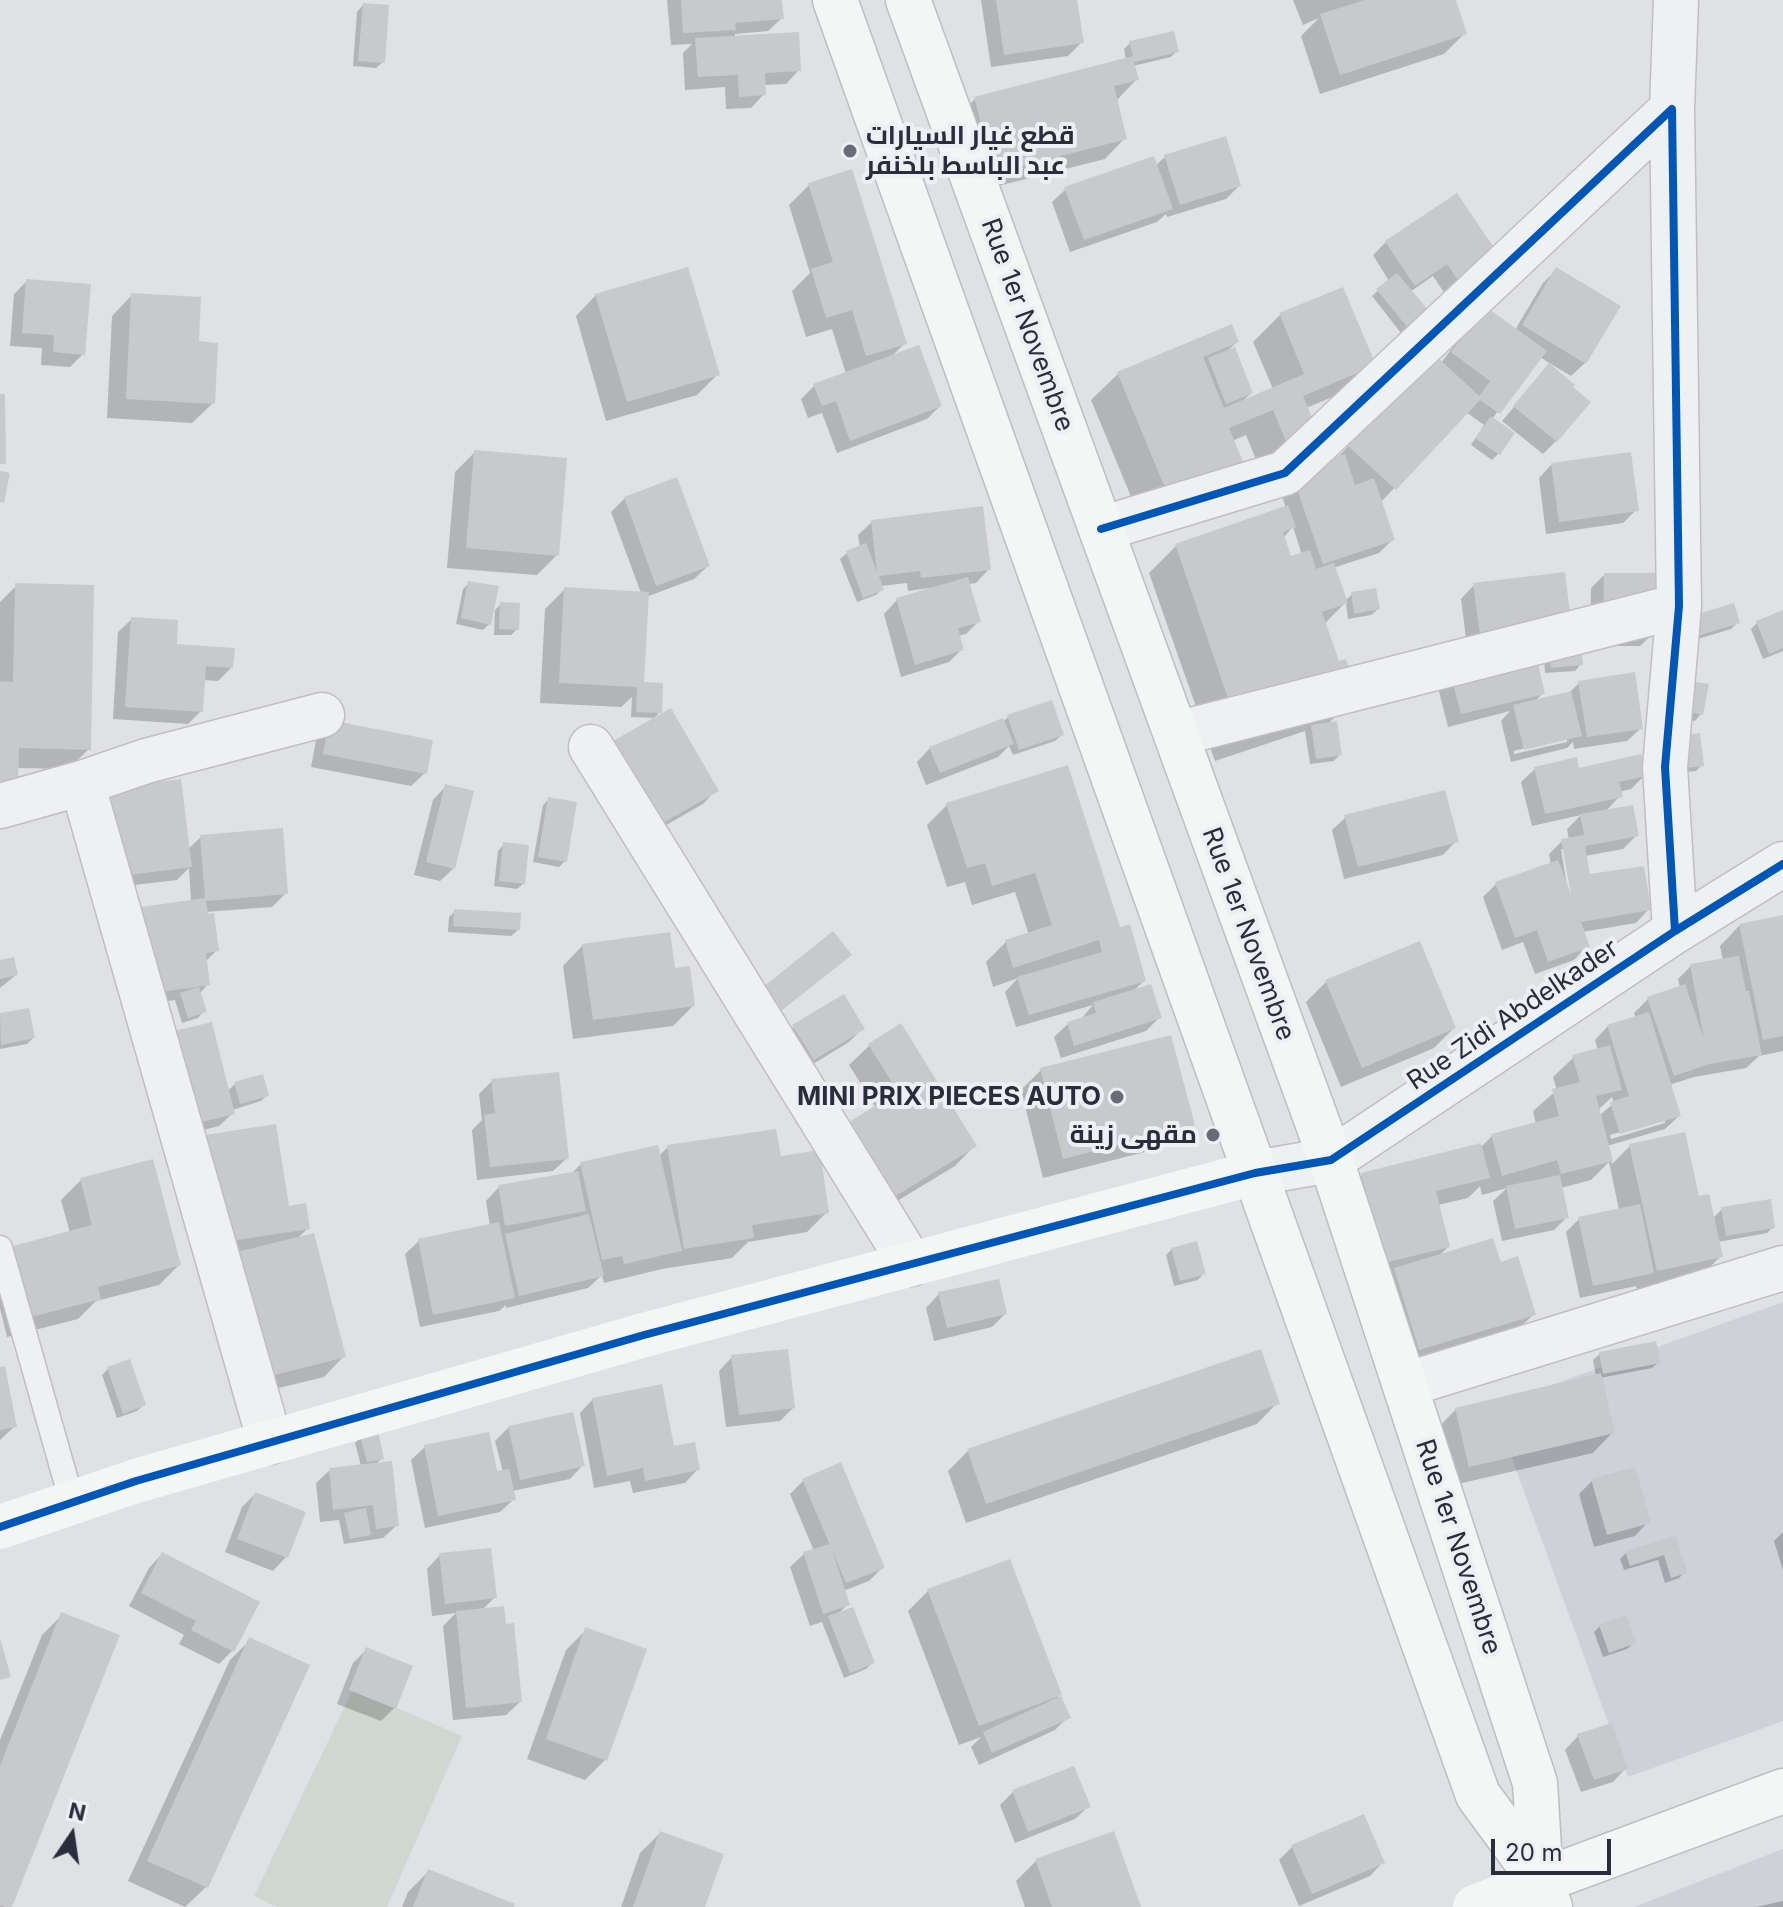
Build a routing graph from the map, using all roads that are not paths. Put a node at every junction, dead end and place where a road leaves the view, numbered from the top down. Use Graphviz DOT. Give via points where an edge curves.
graph roads {
  1 [pos="835,0"];
  2 [pos="908,0"];
  3 [pos="1676,0"];
  4 [pos="1672,109"];
  5 [pos="1101,529"];
  6 [pos="1679,606"];
  7 [pos="322,715"];
  8 [pos="1176,734"];
  9 [pos="591,747"];
  10 [pos="82,783"];
  11 [pos="0,806"];
  12 [pos="1783,864"];
  13 [pos="1675,931"];
  14 [pos="1331,1160"];
  15 [pos="1255,1173"];
  16 [pos="0,1248"];
  17 [pos="911,1264"];
  18 [pos="1783,1268"];
  19 [pos="1405,1385"];
  20 [pos="270,1442"];
  21 [pos="72,1502"];
  22 [pos="0,1527"];
  23 [pos="1783,1791"];
  24 [pos="1546,1894"];
  25 [pos="1475,1907"];
  1 -- 15 [label="main road"];
  2 -- 5 [label="main road, Rue 1er Novembre"];
  3 -- 4 [label="street"];
  4 -- 5 [label="street" via="1285,473"];
  4 -- 6 [label="street"];
  5 -- 8 [label="main road, Rue 1er Novembre"];
  6 -- 8 [label="street"];
  6 -- 13 [label="street" via="1665,767"];
  7 -- 10 [label="street"];
  8 -- 14 [label="main road, Rue 1er Novembre"];
  9 -- 17 [label="street"];
  10 -- 11 [label="street"];
  10 -- 20 [label="street"];
  12 -- 13 [label="street, Rue Zidi Abdelkader"];
  13 -- 14 [label="street, Rue Zidi Abdelkader"];
  14 -- 15 [label="street, Rue Zidi Abdelkader"];
  14 -- 19 [label="main road, Rue 1er Novembre"];
  15 -- 17 [label="main road"];
  15 -- 24 [label="main road" via="1478,1795"];
  16 -- 21 [label="lane"];
  17 -- 20 [label="main road"];
  18 -- 19 [label="street"];
  19 -- 24 [label="main road, Rue 1er Novembre" via="1535,1783"];
  20 -- 21 [label="main road"];
  21 -- 22 [label="main road"];
  23 -- 24 [label="main road"];
  24 -- 25 [label="main road"];
}
